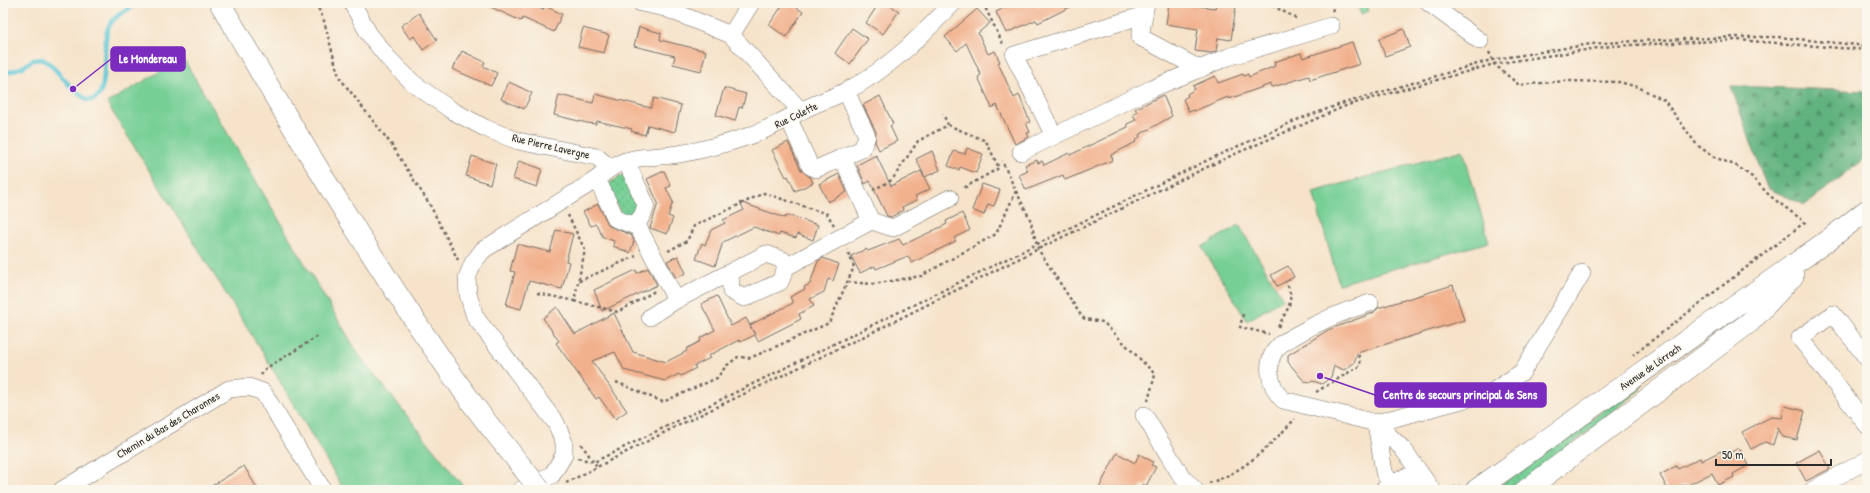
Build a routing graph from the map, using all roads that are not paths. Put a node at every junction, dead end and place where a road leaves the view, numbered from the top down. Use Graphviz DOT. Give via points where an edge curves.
graph roads {
  1 [pos="220,3"];
  2 [pos="352,3"];
  3 [pos="641,3"];
  4 [pos="751,3"];
  5 [pos="953,3"];
  6 [pos="1429,3"];
  7 [pos="1145,9"];
  8 [pos="1326,28"];
  9 [pos="731,35"];
  10 [pos="1480,41"];
  11 [pos="1200,69"];
  12 [pos="846,91"];
  13 [pos="795,115"];
  14 [pos="1054,136"];
  15 [pos="1021,152"];
  16 [pos="842,157"];
  17 [pos="626,161"];
  18 [pos="609,167"];
  19 [pos="597,179"];
  20 [pos="950,198"];
  21 [pos="1862,220"];
  22 [pos="871,221"];
  23 [pos="636,223"];
  24 [pos="1824,243"];
  25 [pos="786,267"];
  26 [pos="730,273"];
  27 [pos="1582,273"];
  28 [pos="676,300"];
  29 [pos="1370,303"];
  30 [pos="650,317"];
  31 [pos="1867,358"];
  32 [pos="1144,414"];
  33 [pos="1376,423"];
  34 [pos="1867,425"];
  35 [pos="1867,460"];
  36 [pos="523,481"];
  37 [pos="84,484"];
  38 [pos="1389,488"];
  39 [pos="1194,489"];
  40 [pos="62,490"];
  41 [pos="323,490"];
  42 [pos="540,490"];
  43 [pos="1420,490"];
  44 [pos="1432,490"];
  45 [pos="1476,490"];
  46 [pos="1526,490"];
  47 [pos="1813,490"];
  1 -- 36 [label="main road" via="308,153 426,337"];
  2 -- 18 [label="street, Rue Pierre Lavergne" via="368,34 388,58 413,83 451,110 485,128 518,141 597,157"];
  3 -- 9 [label="street" via="665,8"];
  4 -- 9 [label="street"];
  5 -- 12 [label="street, Rue Colette" via="911,46 878,72"];
  6 -- 10 [label="street"];
  7 -- 11 [label="street" via="1140,37"];
  7 -- 14 [label="street" via="1014,55"];
  8 -- 11 [label="street" via="1228,57"];
  9 -- 13 [label="street"];
  11 -- 14 [label="street" via="1151,89"];
  12 -- 13 [label="street, Rue Colette"];
  12 -- 16 [label="street" via="867,136 862,149"];
  13 -- 16 [label="street" via="810,166 816,169"];
  13 -- 17 [label="street, Rue Colette" via="751,136 715,146"];
  14 -- 15 [label="street"];
  16 -- 22 [label="street"];
  17 -- 18 [label="street, Rue Colette"];
  17 -- 23 [label="street" via="646,205 641,219"];
  18 -- 19 [label="street"];
  19 -- 23 [label="street" via="616,219 633,225"];
  19 -- 36 [label="street" via="484,250 473,263 467,278 468,294 475,317 556,424 564,442 564,455 552,475"];
  20 -- 22 [label="street" via="893,228"];
  21 -- 24 [label="main road, Avenue de Lörrach"];
  22 -- 25 [label="street"];
  23 -- 28 [label="street"];
  24 -- 45 [label="main road, Avenue de Lörrach"];
  24 -- 46 [label="main road, Avenue de Lörrach" via="1750,322"];
  25 -- 26 [label="street" via="783,260 766,254"];
  25 -- 26 [label="street" via="780,282 744,298 731,291"];
  26 -- 28 [label="street"];
  27 -- 33 [label="street" via="1522,372 1492,392"];
  28 -- 30 [label="street"];
  29 -- 33 [label="street" via="1277,340 1269,376 1276,392 1283,400"];
  31 -- 34 [label="street" via="1833,314 1800,338"];
  32 -- 39 [label="street" via="1182,477"];
  33 -- 38 [label="street"];
  33 -- 44 [label="street" via="1402,449"];
  35 -- 47 [label="street"];
  36 -- 42 [label="main road, bridge"];
  37 -- 40 [label="street, Chemin du Bas des Charonnes"];
  37 -- 41 [label="street, Chemin du Bas des Charonnes" via="229,388 249,387 263,392"];
  38 -- 43 [label="street" via="1409,477"];
}
